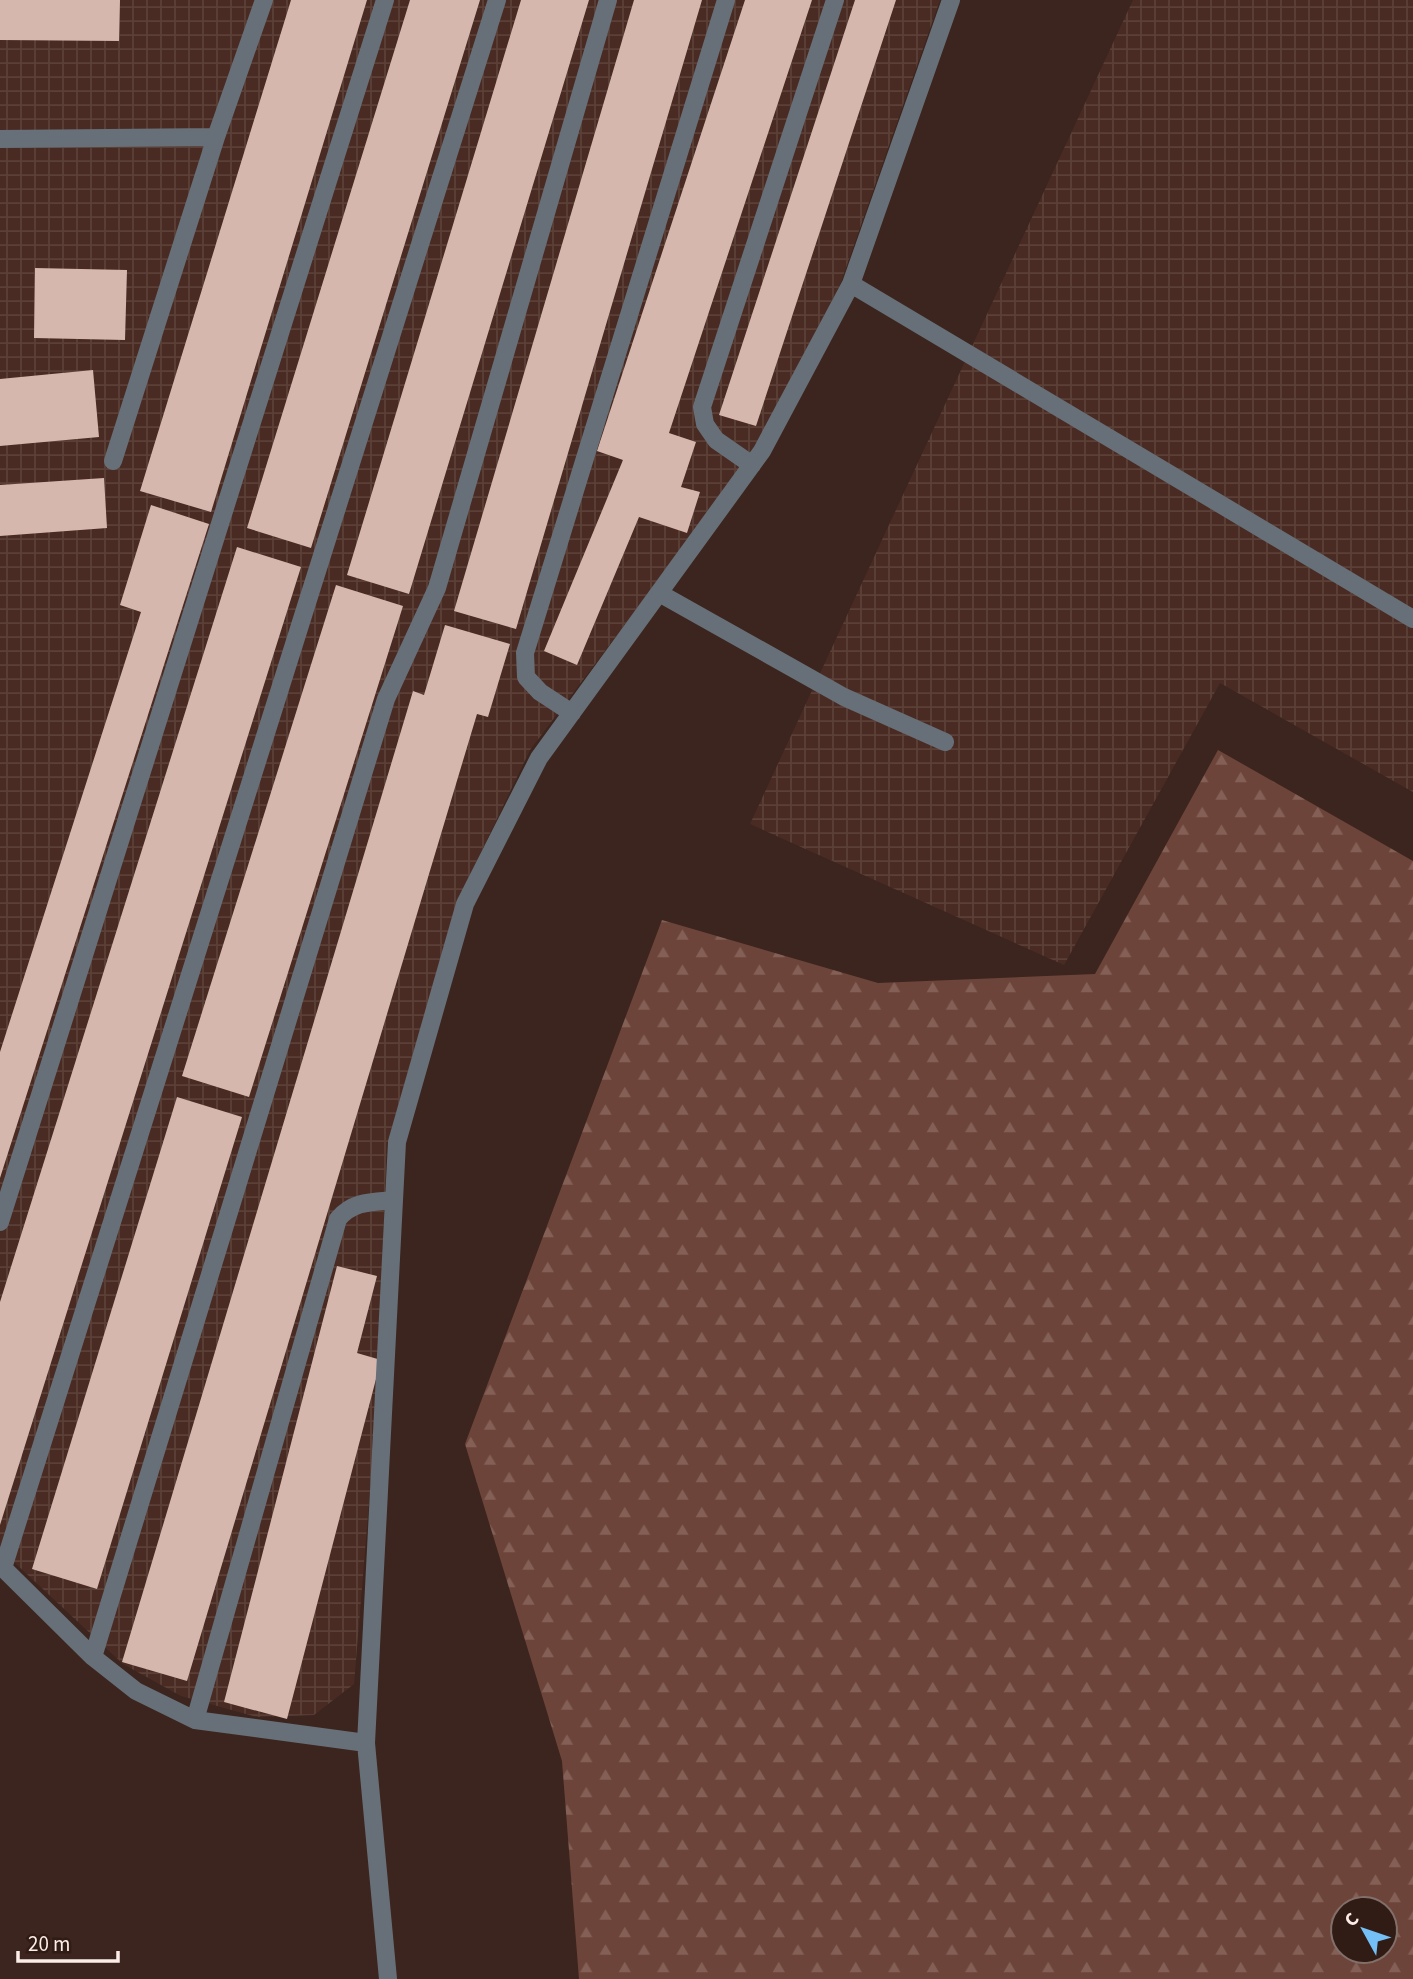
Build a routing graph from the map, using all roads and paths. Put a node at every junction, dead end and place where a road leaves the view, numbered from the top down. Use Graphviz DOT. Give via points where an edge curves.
graph roads {
  1 [pos="264,0"];
  2 [pos="385,0"];
  3 [pos="497,0"];
  4 [pos="608,0"];
  5 [pos="726,0"];
  6 [pos="835,0"];
  7 [pos="951,0"];
  8 [pos="216,137"];
  9 [pos="0,139"];
  10 [pos="851,284"];
  11 [pos="113,461"];
  12 [pos="752,465"];
  13 [pos="659,593"];
  14 [pos="1413,619"];
  15 [pos="572,713"];
  16 [pos="946,742"];
  17 [pos="394,1200"];
  18 [pos="0,1222"];
  19 [pos="1,1567"];
  20 [pos="93,1657"];
  21 [pos="195,1720"];
  22 [pos="366,1743"];
  23 [pos="388,1979"];
  1 -- 8 [label="street"];
  2 -- 18 [label="street"];
  3 -- 19 [label="street"];
  4 -- 20 [label="street" via="437,588 386,699"];
  5 -- 15 [label="street" via="525,653 526,677"];
  6 -- 12 [label="street" via="702,407 705,424 716,440"];
  7 -- 10 [label="street"];
  8 -- 9 [label="street"];
  8 -- 11 [label="street"];
  10 -- 12 [label="street"];
  10 -- 14 [label="street"];
  12 -- 13 [label="street"];
  13 -- 15 [label="street"];
  13 -- 16 [label="street" via="844,698"];
  15 -- 17 [label="street" via="539,758 465,904 397,1142"];
  17 -- 21 [label="street" via="360,1203 347,1208 338,1219"];
  17 -- 22 [label="street"];
  19 -- 20 [label="street"];
  20 -- 21 [label="street" via="136,1691"];
  21 -- 22 [label="street"];
  22 -- 23 [label="street"];
}
